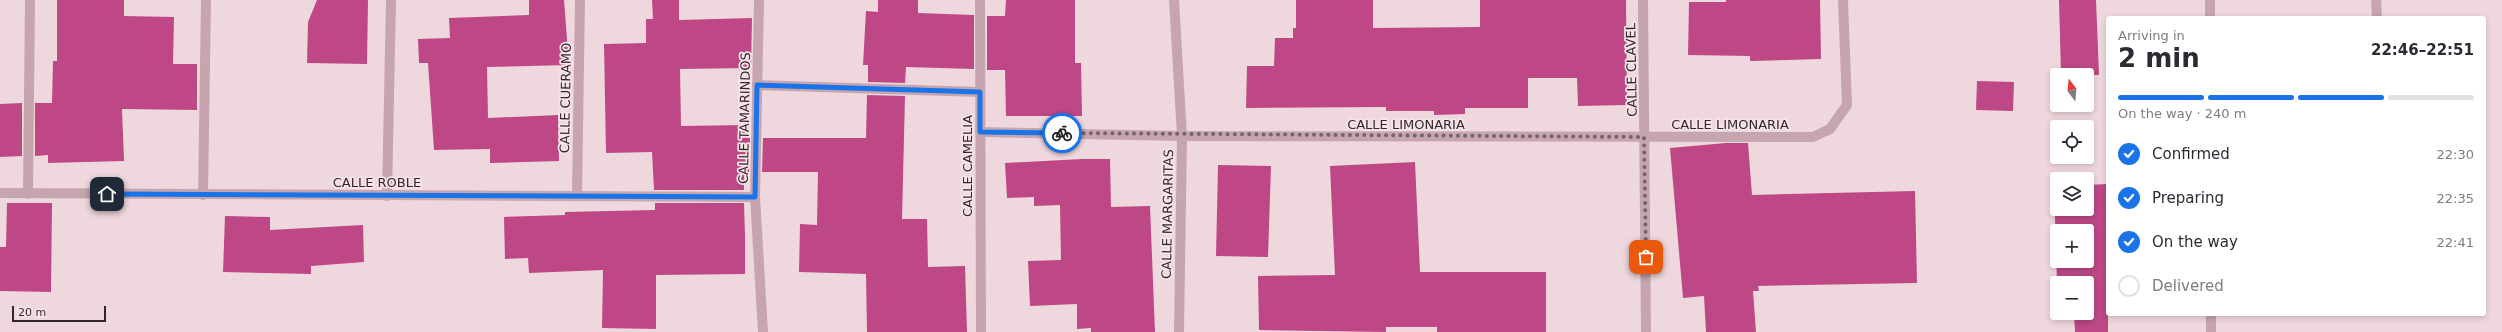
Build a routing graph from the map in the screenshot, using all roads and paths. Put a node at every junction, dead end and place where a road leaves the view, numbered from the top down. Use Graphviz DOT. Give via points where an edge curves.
graph roads {
  1 [pos="30,0"];
  2 [pos="206,0"];
  3 [pos="391,0"];
  4 [pos="580,0"];
  5 [pos="759,0"];
  6 [pos="980,0"];
  7 [pos="1174,0"];
  8 [pos="1643,0"];
  9 [pos="1843,0"];
  10 [pos="2210,0"];
  11 [pos="2376,0"];
  12 [pos="2210,16"];
  13 [pos="2377,16"];
  14 [pos="757,85"];
  15 [pos="980,92"];
  16 [pos="980,132"];
  17 [pos="1182,136"];
  18 [pos="1644,137"];
  19 [pos="0,193"];
  20 [pos="28,194"];
  21 [pos="203,195"];
  22 [pos="388,196"];
  23 [pos="577,196"];
  24 [pos="755,197"];
  25 [pos="2211,316"];
  26 [pos="763,332"];
  27 [pos="981,332"];
  28 [pos="1179,332"];
  29 [pos="1646,332"];
  30 [pos="2211,332"];
  1 -- 20 [label="street"];
  2 -- 21 [label="street"];
  3 -- 22 [label="street"];
  4 -- 23 [label="street, CALLE CUERAMO"];
  5 -- 14 [label="street, CALLE TAMARINDOS"];
  6 -- 15 [label="street, CALLE CAMELIA"];
  7 -- 17 [label="street, CALLE MARGARITAS"];
  8 -- 18 [label="street, CALLE CLAVEL"];
  9 -- 18 [label="street, CALLE LIMONARIA" via="1847,105 1830,129 1813,137"];
  10 -- 12 [label="street"];
  11 -- 13 [label="street"];
  14 -- 15 [label="street"];
  14 -- 24 [label="street, CALLE TAMARINDOS"];
  15 -- 16 [label="street, CALLE CAMELIA"];
  16 -- 17 [label="street, CALLE LIMONARIA"];
  16 -- 27 [label="street, CALLE CAMELIA"];
  17 -- 18 [label="street, CALLE LIMONARIA"];
  17 -- 28 [label="street, CALLE MARGARITAS"];
  18 -- 29 [label="street, CALLE CLAVEL"];
  19 -- 20 [label="street, CALLE ROBLE"];
  20 -- 21 [label="street, CALLE ROBLE"];
  21 -- 22 [label="street, CALLE ROBLE"];
  22 -- 23 [label="street, CALLE ROBLE"];
  23 -- 24 [label="street, CALLE ROBLE"];
  24 -- 26 [label="street, CALLE TAMARINDOS"];
  25 -- 30 [label="street"];
}
